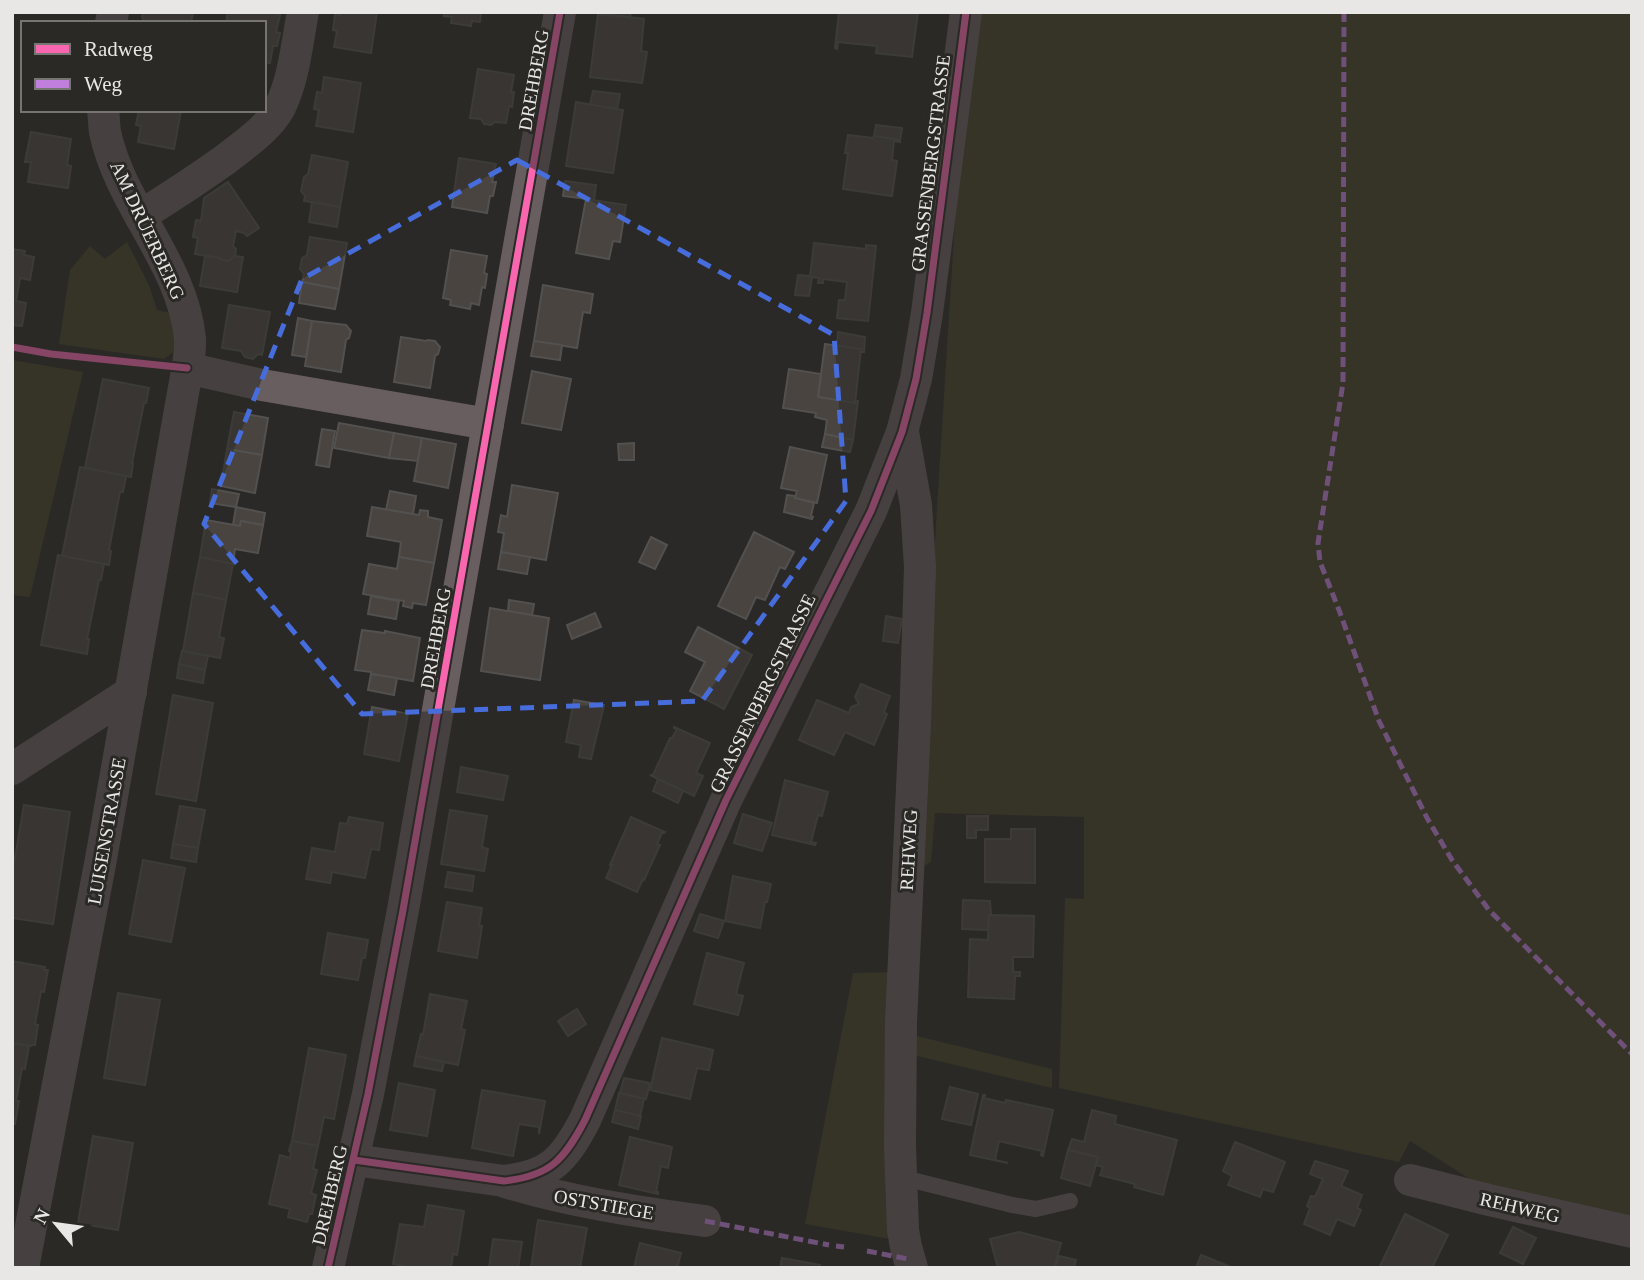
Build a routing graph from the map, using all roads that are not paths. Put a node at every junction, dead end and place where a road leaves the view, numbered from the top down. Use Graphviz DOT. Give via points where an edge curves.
graph roads {
  1 [pos="303,12"];
  2 [pos="539,12"];
  3 [pos="560,12"];
  4 [pos="965,12"];
  5 [pos="555,48"];
  6 [pos="103,112"];
  7 [pos="140,216"];
  8 [pos="185,380"];
  9 [pos="488,424"];
  10 [pos="902,432"];
  11 [pos="131,692"];
  12 [pos="12,769"];
  13 [pos="354,1160"];
  14 [pos="900,1177"];
  15 [pos="1410,1180"];
  16 [pos="504,1181"];
  17 [pos="1070,1201"];
  18 [pos="705,1221"];
  19 [pos="1632,1232"];
  20 [pos="23,1268"];
  21 [pos="328,1268"];
  22 [pos="912,1268"];
  1 -- 7 [label="street" via="286,93 275,115 247,143"];
  2 -- 5 [label="street"];
  3 -- 5 [label="street, DREHBERG"];
  4 -- 10 [label="street, GRASSENBERGSTRASSE" via="927,313"];
  5 -- 9 [label="street, DREHBERG"];
  6 -- 7 [label="street, AM DRÜERBERG" via="113,157"];
  7 -- 8 [label="street, AM DRÜERBERG" via="165,260 183,307 190,341"];
  8 -- 9 [label="street" via="261,385"];
  8 -- 11 [label="street, LUISENSTRASSE"];
  9 -- 13 [label="street, DREHBERG"];
  10 -- 14 [label="street, REHWEG" via="916,505 920,567 901,1022"];
  10 -- 16 [label="street, GRASSENBERGSTRASSE" via="871,511 726,800 580,1129 565,1152 539,1174"];
  11 -- 12 [label="street"];
  11 -- 20 [label="street, LUISENSTRASSE"];
  13 -- 16 [label="street, GRASSENBERGSTRASSE"];
  13 -- 21 [label="street, DREHBERG"];
  14 -- 17 [label="lane" via="1036,1209"];
  14 -- 22 [label="street, REHWEG" via="905,1247"];
  15 -- 19 [label="street, REHWEG"];
  16 -- 18 [label="street, OSTSTIEGE" via="591,1204"];
}
